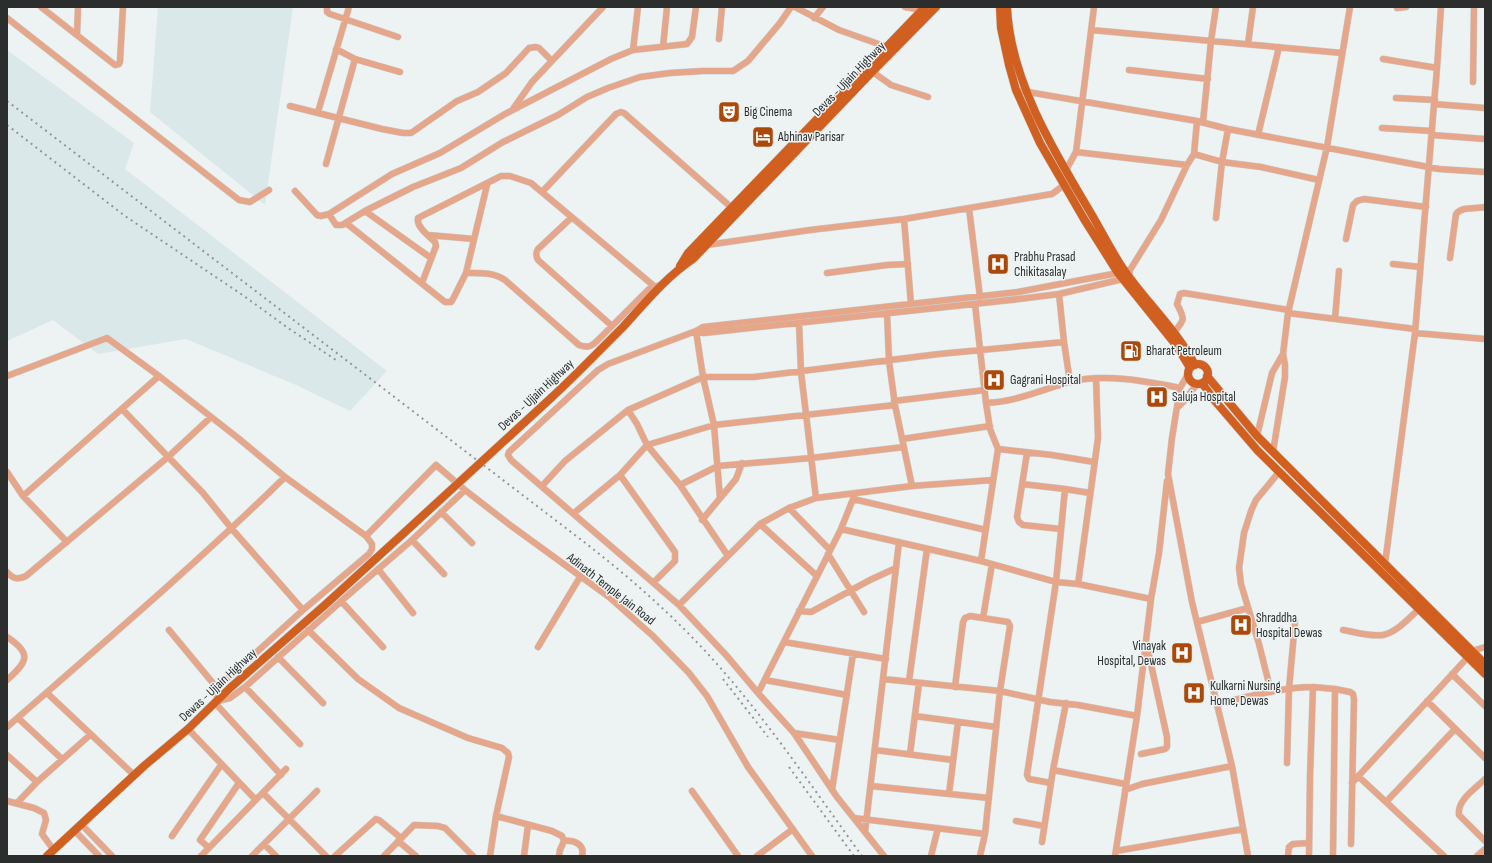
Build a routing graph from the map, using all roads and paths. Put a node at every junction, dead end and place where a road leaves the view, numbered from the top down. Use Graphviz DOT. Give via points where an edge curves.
graph roads {
  1 [pos="41,7"];
  2 [pos="78,7"];
  3 [pos="122,7"];
  4 [pos="327,7"];
  5 [pos="349,7"];
  6 [pos="603,7"];
  7 [pos="638,7"];
  8 [pos="667,7"];
  9 [pos="696,7"];
  10 [pos="722,7"];
  11 [pos="791,7"];
  12 [pos="795,7"];
  13 [pos="823,7"];
  14 [pos="905,7"];
  15 [pos="936,7"];
  16 [pos="1000,7"];
  17 [pos="1008,7"];
  18 [pos="1094,7"];
  19 [pos="1216,7"];
  20 [pos="1253,7"];
  21 [pos="1350,7"];
  22 [pos="1406,7"];
  23 [pos="1441,7"];
  24 [pos="1474,7"];
  25 [pos="924,8"];
  26 [pos="1397,8"];
  27 [pos="7,18"];
  28 [pos="814,18"];
  29 [pos="345,19"];
  30 [pos="1091,30"];
  31 [pos="77,35"];
  32 [pos="398,37"];
  33 [pos="719,39"];
  34 [pos="1211,41"];
  35 [pos="1248,44"];
  36 [pos="663,47"];
  37 [pos="887,47"];
  38 [pos="1279,47"];
  39 [pos="336,49"];
  40 [pos="633,50"];
  41 [pos="1342,53"];
  42 [pos="355,59"];
  43 [pos="1383,59"];
  44 [pos="552,61"];
  45 [pos="1437,68"];
  46 [pos="870,70"];
  47 [pos="1129,70"];
  48 [pos="400,72"];
  49 [pos="1208,79"];
  50 [pos="1472,82"];
  51 [pos="1016,90"];
  52 [pos="1026,91"];
  53 [pos="928,97"];
  54 [pos="1396,98"];
  55 [pos="1082,102"];
  56 [pos="1434,102"];
  57 [pos="290,106"];
  58 [pos="1485,108"];
  59 [pos="512,111"];
  60 [pos="318,112"];
  61 [pos="339,118"];
  62 [pos="1200,121"];
  63 [pos="1382,128"];
  64 [pos="1228,129"];
  65 [pos="1432,133"];
  66 [pos="1258,134"];
  67 [pos="1485,139"];
  68 [pos="1327,147"];
  69 [pos="1076,152"];
  70 [pos="1194,154"];
  71 [pos="1222,162"];
  72 [pos="326,164"];
  73 [pos="1187,165"];
  74 [pos="1429,168"];
  75 [pos="1066,170"];
  76 [pos="1485,172"];
  77 [pos="1319,180"];
  78 [pos="487,184"];
  79 [pos="1064,185"];
  80 [pos="269,190"];
  81 [pos="295,191"];
  82 [pos="542,192"];
  83 [pos="1426,207"];
  84 [pos="1485,207"];
  85 [pos="732,208"];
  86 [pos="969,208"];
  87 [pos="365,211"];
  88 [pos="329,214"];
  89 [pos="571,218"];
  90 [pos="1216,218"];
  91 [pos="904,219"];
  92 [pos="346,223"];
  93 [pos="428,235"];
  94 [pos="474,239"];
  95 [pos="1346,239"];
  96 [pos="707,244"];
  97 [pos="431,258"];
  98 [pos="1450,258"];
  99 [pos="908,264"];
  100 [pos="1393,264"];
  101 [pos="1420,267"];
  102 [pos="677,270"];
  103 [pos="1339,271"];
  104 [pos="466,273"];
  105 [pos="827,273"];
  106 [pos="1125,274"];
  107 [pos="422,283"];
  108 [pos="662,284"];
  109 [pos="654,286"];
  110 [pos="1059,294"];
  111 [pos="980,297"];
  112 [pos="911,304"];
  113 [pos="975,304"];
  114 [pos="1288,312"];
  115 [pos="887,313"];
  116 [pos="1335,319"];
  117 [pos="799,324"];
  118 [pos="612,326"];
  119 [pos="696,331"];
  120 [pos="1415,331"];
  121 [pos="1174,332"];
  122 [pos="1485,340"];
  123 [pos="1064,342"];
  124 [pos="980,351"];
  125 [pos="1283,354"];
  126 [pos="889,361"];
  127 [pos="1191,369"];
  128 [pos="801,372"];
  129 [pos="7,376"];
  130 [pos="158,376"];
  131 [pos="1207,376"];
  132 [pos="703,377"];
  133 [pos="1096,378"];
  134 [pos="1070,382"];
  135 [pos="1200,383"];
  136 [pos="1180,388"];
  137 [pos="985,390"];
  138 [pos="894,403"];
  139 [pos="986,403"];
  140 [pos="1177,408"];
  141 [pos="122,409"];
  142 [pos="628,410"];
  143 [pos="806,415"];
  144 [pos="211,417"];
  145 [pos="714,425"];
  146 [pos="990,426"];
  147 [pos="1256,436"];
  148 [pos="902,439"];
  149 [pos="647,445"];
  150 [pos="904,447"];
  151 [pos="998,449"];
  152 [pos="1273,452"];
  153 [pos="1027,453"];
  154 [pos="168,456"];
  155 [pos="812,458"];
  156 [pos="1094,462"];
  157 [pos="742,463"];
  158 [pos="718,466"];
  159 [pos="7,472"];
  160 [pos="1279,472"];
  161 [pos="1168,474"];
  162 [pos="620,475"];
  163 [pos="285,477"];
  164 [pos="994,480"];
  165 [pos="1022,484"];
  166 [pos="680,485"];
  167 [pos="542,486"];
  168 [pos="912,486"];
  169 [pos="1065,489"];
  170 [pos="465,490"];
  171 [pos="1090,494"];
  172 [pos="23,496"];
  173 [pos="854,497"];
  174 [pos="720,498"];
  175 [pos="816,498"];
  176 [pos="789,508"];
  177 [pos="441,512"];
  178 [pos="574,513"];
  179 [pos="702,520"];
  180 [pos="760,524"];
  181 [pos="232,529"];
  182 [pos="840,529"];
  183 [pos="1061,529"];
  184 [pos="986,530"];
  185 [pos="405,532"];
  186 [pos="366,536"];
  187 [pos="412,540"];
  188 [pos="67,542"];
  189 [pos="899,542"];
  190 [pos="472,543"];
  191 [pos="927,549"];
  192 [pos="829,552"];
  193 [pos="728,556"];
  194 [pos="981,562"];
  195 [pos="992,564"];
  196 [pos="1385,564"];
  197 [pos="896,568"];
  198 [pos="378,570"];
  199 [pos="7,572"];
  200 [pos="444,574"];
  201 [pos="817,576"];
  202 [pos="580,577"];
  203 [pos="654,582"];
  204 [pos="1056,582"];
  205 [pos="1078,584"];
  206 [pos="851,590"];
  207 [pos="1151,599"];
  208 [pos="341,601"];
  209 [pos="679,605"];
  210 [pos="1248,608"];
  211 [pos="303,610"];
  212 [pos="800,610"];
  213 [pos="1419,610"];
  214 [pos="864,612"];
  215 [pos="413,613"];
  216 [pos="983,618"];
  217 [pos="1197,622"];
  218 [pos="1295,622"];
  219 [pos="169,630"];
  220 [pos="308,630"];
  221 [pos="1342,630"];
  222 [pos="7,637"];
  223 [pos="784,642"];
  224 [pos="1146,642"];
  225 [pos="383,647"];
  226 [pos="538,647"];
  227 [pos="1485,647"];
  228 [pos="853,654"];
  229 [pos="1470,654"];
  230 [pos="278,657"];
  231 [pos="886,659"];
  232 [pos="1485,664"];
  233 [pos="1452,674"];
  234 [pos="1485,674"];
  235 [pos="883,679"];
  236 [pos="7,680"];
  237 [pos="765,680"];
  238 [pos="909,681"];
  239 [pos="919,683"];
  240 [pos="955,686"];
  241 [pos="245,687"];
  242 [pos="1313,687"];
  243 [pos="217,688"];
  244 [pos="1289,689"];
  245 [pos="1335,689"];
  246 [pos="1000,691"];
  247 [pos="1271,692"];
  248 [pos="47,693"];
  249 [pos="758,693"];
  250 [pos="847,695"];
  251 [pos="1039,700"];
  252 [pos="1427,701"];
  253 [pos="216,702"];
  254 [pos="323,703"];
  255 [pos="1066,703"];
  256 [pos="1217,704"];
  257 [pos="1485,706"];
  258 [pos="915,716"];
  259 [pos="1137,716"];
  260 [pos="18,718"];
  261 [pos="958,722"];
  262 [pos="7,727"];
  263 [pos="996,727"];
  264 [pos="188,729"];
  265 [pos="1455,729"];
  266 [pos="794,733"];
  267 [pos="90,735"];
  268 [pos="840,740"];
  269 [pos="300,744"];
  270 [pos="875,750"];
  271 [pos="910,754"];
  272 [pos="1141,754"];
  273 [pos="7,755"];
  274 [pos="1485,758"];
  275 [pos="62,759"];
  276 [pos="953,760"];
  277 [pos="1287,762"];
  278 [pos="222,766"];
  279 [pos="1232,766"];
  280 [pos="286,769"];
  281 [pos="1053,770"];
  282 [pos="134,775"];
  283 [pos="281,775"];
  284 [pos="1358,776"];
  285 [pos="1485,779"];
  286 [pos="37,782"];
  287 [pos="239,783"];
  288 [pos="1051,783"];
  289 [pos="1352,783"];
  290 [pos="871,786"];
  291 [pos="1125,787"];
  292 [pos="832,790"];
  293 [pos="317,791"];
  294 [pos="692,791"];
  295 [pos="263,793"];
  296 [pos="949,794"];
  297 [pos="989,798"];
  298 [pos="255,800"];
  299 [pos="7,801"];
  300 [pos="1386,802"];
  301 [pos="17,803"];
  302 [pos="496,816"];
  303 [pos="854,818"];
  304 [pos="289,819"];
  305 [pos="866,820"];
  306 [pos="1016,821"];
  307 [pos="81,824"];
  308 [pos="528,825"];
  309 [pos="1044,826"];
  310 [pos="938,828"];
  311 [pos="1243,829"];
  312 [pos="74,830"];
  313 [pos="793,830"];
  314 [pos="865,832"];
  315 [pos="985,834"];
  316 [pos="172,836"];
  317 [pos="400,840"];
  318 [pos="1485,840"];
  319 [pos="564,841"];
  320 [pos="1042,842"];
  321 [pos="1309,843"];
  322 [pos="264,844"];
  323 [pos="1351,844"];
  324 [pos="209,848"];
  325 [pos="53,849"];
  326 [pos="1485,849"];
  327 [pos="1116,853"];
  328 [pos="47,856"];
  329 [pos="99,856"];
  330 [pos="112,856"];
  331 [pos="201,856"];
  332 [pos="252,856"];
  333 [pos="276,856"];
  334 [pos="326,856"];
  335 [pos="335,856"];
  336 [pos="384,856"];
  337 [pos="416,856"];
  338 [pos="473,856"];
  339 [pos="490,856"];
  340 [pos="524,856"];
  341 [pos="559,856"];
  342 [pos="582,856"];
  343 [pos="738,856"];
  344 [pos="757,856"];
  345 [pos="812,856"];
  346 [pos="884,856"];
  347 [pos="931,856"];
  348 [pos="980,856"];
  349 [pos="1248,856"];
  350 [pos="1288,856"];
  351 [pos="1309,856"];
  352 [pos="1333,856"];
  353 [pos="1444,856"];
  354 [pos="1477,856"];
  1 -- 31 [label="street"];
  2 -- 31 [label="street"];
  3 -- 31 [label="street" via="119,64 115,65"];
  4 -- 29 [label="street" via="330,14"];
  5 -- 29 [label="street"];
  6 -- 44 [label="street"];
  7 -- 40 [label="street"];
  8 -- 36 [label="street"];
  9 -- 36 [label="street" via="690,41 687,44"];
  10 -- 33 [label="street"];
  11 -- 87 [label="street" via="748,61 733,71 702,70 640,77 608,88 503,142 461,168 413,187"];
  12 -- 28 [label="street"];
  13 -- 28 [label="street"];
  14 -- 25 [label="street"];
  15 -- 46 [label="main road, Devas - Ujjain Highway"];
  16 -- 51 [label="main road" via="1001,28"];
  17 -- 52 [label="main road" via="1012,41"];
  18 -- 30 [label="street"];
  19 -- 34 [label="street"];
  20 -- 35 [label="street"];
  21 -- 41 [label="street"];
  22 -- 26 [label="street"];
  23 -- 45 [label="street"];
  24 -- 50 [label="street"];
  25 -- 37 [label="main road, Devas - Ujjain Highway"];
  27 -- 80 [label="street" via="239,200 250,202"];
  28 -- 37 [label="street"];
  29 -- 32 [label="street"];
  29 -- 39 [label="street"];
  30 -- 34 [label="street"];
  30 -- 55 [label="street"];
  34 -- 35 [label="street"];
  34 -- 49 [label="street"];
  35 -- 38 [label="street"];
  36 -- 40 [label="street"];
  37 -- 46 [label="main road, Devas - Ujjain Highway"];
  38 -- 41 [label="street"];
  38 -- 66 [label="street"];
  39 -- 42 [label="street"];
  39 -- 60 [label="street"];
  40 -- 59 [label="street"];
  41 -- 68 [label="street"];
  42 -- 48 [label="street"];
  42 -- 61 [label="street"];
  43 -- 45 [label="street"];
  44 -- 59 [label="street" via="532,82"];
  44 -- 61 [label="street" via="539,48 529,48 506,73 478,92 457,101 411,132 382,129"];
  45 -- 56 [label="street"];
  46 -- 53 [label="street" via="891,85"];
  46 -- 85 [label="main road, Devas - Ujjain Highway"];
  46 -- 96 [label="main road, Devas - Ujjain Highway"];
  47 -- 49 [label="street"];
  49 -- 62 [label="street"];
  51 -- 52 [label="street"];
  51 -- 79 [label="main road" via="1040,143"];
  52 -- 55 [label="street"];
  52 -- 75 [label="main road"];
  54 -- 56 [label="street"];
  55 -- 62 [label="street"];
  55 -- 69 [label="street"];
  56 -- 58 [label="street"];
  56 -- 65 [label="street"];
  57 -- 60 [label="street"];
  59 -- 88 [label="street" via="440,153 392,174"];
  60 -- 61 [label="street"];
  61 -- 72 [label="street"];
  62 -- 64 [label="street"];
  62 -- 70 [label="street"];
  63 -- 65 [label="street"];
  64 -- 66 [label="street"];
  64 -- 71 [label="street"];
  65 -- 67 [label="street"];
  65 -- 74 [label="street"];
  66 -- 68 [label="street"];
  68 -- 74 [label="street"];
  68 -- 77 [label="street"];
  69 -- 73 [label="street"];
  69 -- 75 [label="street"];
  70 -- 71 [label="street"];
  70 -- 73 [label="street"];
  71 -- 77 [label="street"];
  71 -- 90 [label="street"];
  73 -- 106 [label="street" via="1161,220"];
  74 -- 76 [label="street"];
  74 -- 83 [label="street"];
  75 -- 106 [label="main road"];
  77 -- 114 [label="street"];
  78 -- 82 [label="street" via="501,176 510,176 531,183"];
  78 -- 93 [label="street" via="418,218 419,226"];
  78 -- 94 [label="street"];
  79 -- 86 [label="street" via="1052,194"];
  79 -- 106 [label="main road"];
  81 -- 88 [label="street" via="317,215"];
  82 -- 85 [label="street" via="616,114 621,112"];
  82 -- 89 [label="street"];
  83 -- 95 [label="street" via="1364,199 1357,201"];
  83 -- 101 [label="street"];
  84 -- 98 [label="street" via="1457,211"];
  85 -- 102 [label="main road, Devas - Ujjain Highway" via="688,253"];
  86 -- 91 [label="street"];
  86 -- 111 [label="street"];
  87 -- 92 [label="street"];
  87 -- 97 [label="street"];
  88 -- 92 [label="street" via="336,224"];
  89 -- 109 [label="street"];
  89 -- 118 [label="street" via="538,249 536,256"];
  91 -- 96 [label="street"];
  91 -- 99 [label="street"];
  92 -- 107 [label="street"];
  93 -- 94 [label="street"];
  93 -- 97 [label="street" via="435,242"];
  94 -- 104 [label="street"];
  96 -- 102 [label="main road, Devas - Ujjain Highway" via="693,259"];
  97 -- 107 [label="street"];
  99 -- 105 [label="street"];
  99 -- 112 [label="street"];
  100 -- 101 [label="street"];
  101 -- 120 [label="street"];
  102 -- 108 [label="main road, Devas - Ujjain Highway"];
  103 -- 116 [label="street"];
  104 -- 107 [label="street" via="451,302 445,302"];
  104 -- 118 [label="street" via="492,274 505,280 579,345 592,346"];
  106 -- 110 [label="street"];
  106 -- 111 [label="street"];
  106 -- 121 [label="main road"];
  106 -- 127 [label="main road"];
  108 -- 109 [label="street"];
  108 -- 185 [label="main road, Devas - Ujjain Highway, bridge" via="567,384"];
  109 -- 118 [label="street"];
  110 -- 113 [label="street"];
  110 -- 123 [label="street"];
  111 -- 112 [label="street"];
  112 -- 119 [label="street" via="710,326"];
  113 -- 115 [label="street"];
  113 -- 124 [label="street"];
  114 -- 116 [label="street"];
  114 -- 121 [label="street" via="1184,293 1180,294 1177,304 1184,321"];
  114 -- 125 [label="street"];
  115 -- 117 [label="street"];
  115 -- 126 [label="street"];
  116 -- 120 [label="street"];
  117 -- 119 [label="street" via="704,333"];
  117 -- 128 [label="street"];
  119 -- 132 [label="street"];
  119 -- 167 [label="street" via="598,370 511,450 508,455 511,460"];
  120 -- 122 [label="street"];
  120 -- 196 [label="street"];
  121 -- 127 [label="main road" via="1188,350"];
  123 -- 124 [label="street"];
  123 -- 134 [label="street"];
  124 -- 126 [label="street"];
  124 -- 137 [label="street"];
  125 -- 147 [label="street" via="1272,373"];
  125 -- 152 [label="street" via="1286,365 1285,377"];
  126 -- 128 [label="street"];
  126 -- 138 [label="street"];
  127 -- 131 [label="main road" via="1202,365"];
  127 -- 135 [label="main road" via="1189,379"];
  127 -- 136 [label="street"];
  128 -- 132 [label="street" via="754,377"];
  128 -- 143 [label="street"];
  129 -- 130 [label="street" via="107,338"];
  130 -- 141 [label="street"];
  130 -- 144 [label="street"];
  131 -- 135 [label="main road" via="1206,380"];
  131 -- 147 [label="main road"];
  132 -- 142 [label="street"];
  132 -- 145 [label="street"];
  133 -- 134 [label="street"];
  133 -- 136 [label="street" via="1148,381"];
  133 -- 156 [label="street" via="1098,438"];
  134 -- 139 [label="street" via="1016,399"];
  135 -- 140 [label="street"];
  135 -- 160 [label="main road"];
  136 -- 140 [label="street"];
  137 -- 138 [label="street"];
  137 -- 139 [label="street"];
  138 -- 143 [label="street"];
  138 -- 148 [label="street"];
  139 -- 146 [label="street"];
  140 -- 161 [label="street"];
  141 -- 154 [label="street"];
  141 -- 172 [label="street"];
  142 -- 149 [label="street" via="638,424"];
  142 -- 167 [label="street" via="565,461"];
  143 -- 145 [label="street"];
  143 -- 155 [label="street"];
  144 -- 154 [label="street"];
  144 -- 163 [label="street"];
  145 -- 149 [label="street"];
  145 -- 158 [label="street"];
  146 -- 148 [label="street"];
  146 -- 151 [label="street"];
  147 -- 152 [label="main road"];
  148 -- 150 [label="street"];
  149 -- 162 [label="street"];
  149 -- 166 [label="street"];
  150 -- 155 [label="street"];
  150 -- 168 [label="street"];
  151 -- 153 [label="street"];
  151 -- 164 [label="street"];
  152 -- 196 [label="main road"];
  153 -- 156 [label="street"];
  153 -- 165 [label="street"];
  154 -- 181 [label="street" via="204,493"];
  154 -- 188 [label="street"];
  155 -- 157 [label="street"];
  155 -- 175 [label="street"];
  156 -- 171 [label="street"];
  157 -- 158 [label="street"];
  157 -- 174 [label="street" via="736,479"];
  158 -- 166 [label="street"];
  158 -- 174 [label="street"];
  159 -- 172 [label="street"];
  160 -- 210 [label="street" via="1256,500 1244,533 1239,568"];
  160 -- 213 [label="main road"];
  161 -- 207 [label="street"];
  161 -- 217 [label="street"];
  162 -- 178 [label="street"];
  162 -- 203 [label="street" via="675,552 675,561"];
  163 -- 181 [label="street"];
  163 -- 186 [label="street"];
  164 -- 168 [label="street"];
  164 -- 184 [label="street"];
  165 -- 169 [label="street"];
  165 -- 183 [label="street" via="1017,518 1019,522"];
  166 -- 179 [label="street"];
  167 -- 178 [label="street"];
  168 -- 173 [label="street"];
  169 -- 171 [label="street"];
  169 -- 183 [label="street"];
  170 -- 177 [label="street"];
  170 -- 186 [label="street, Adinath Temple Jain Road" via="436,465"];
  170 -- 202 [label="street, Adinath Temple Jain Road"];
  171 -- 205 [label="street"];
  172 -- 188 [label="street"];
  173 -- 175 [label="street"];
  173 -- 182 [label="street"];
  173 -- 184 [label="street"];
  174 -- 179 [label="street"];
  175 -- 176 [label="street"];
  176 -- 180 [label="street"];
  176 -- 192 [label="street"];
  177 -- 187 [label="street"];
  177 -- 190 [label="street"];
  178 -- 203 [label="street"];
  179 -- 193 [label="street"];
  180 -- 193 [label="street"];
  180 -- 201 [label="street"];
  181 -- 211 [label="street"];
  181 -- 248 [label="street"];
  182 -- 189 [label="street"];
  182 -- 192 [label="street"];
  183 -- 204 [label="street"];
  184 -- 194 [label="street"];
  185 -- 253 [label="main road, Dewas - Ujjain Highway"];
  186 -- 211 [label="street" via="372,544 369,554"];
  187 -- 198 [label="street"];
  187 -- 200 [label="street"];
  188 -- 199 [label="street" via="21,579"];
  189 -- 191 [label="street"];
  189 -- 197 [label="street"];
  191 -- 194 [label="street"];
  191 -- 238 [label="street"];
  192 -- 201 [label="street"];
  192 -- 206 [label="street"];
  193 -- 209 [label="street"];
  194 -- 195 [label="street"];
  195 -- 204 [label="street"];
  195 -- 216 [label="street"];
  196 -- 229 [label="main road"];
  197 -- 206 [label="street"];
  197 -- 231 [label="street"];
  198 -- 208 [label="street"];
  198 -- 215 [label="street"];
  201 -- 212 [label="street"];
  202 -- 226 [label="street"];
  202 -- 313 [label="street, Adinath Temple Jain Road" via="609,597 653,636 689,673 707,696 748,767"];
  203 -- 209 [label="street"];
  204 -- 205 [label="street"];
  204 -- 251 [label="street"];
  205 -- 207 [label="street"];
  206 -- 212 [label="street" via="811,612"];
  206 -- 214 [label="street"];
  207 -- 224 [label="street"];
  208 -- 220 [label="street"];
  208 -- 225 [label="street"];
  209 -- 249 [label="street"];
  210 -- 217 [label="street"];
  210 -- 247 [label="street" via="1260,644"];
  211 -- 243 [label="street"];
  212 -- 223 [label="street"];
  213 -- 221 [label="street" via="1384,635"];
  213 -- 229 [label="main road"];
  216 -- 240 [label="street" via="970,616 963,622"];
  216 -- 246 [label="street" via="1005,620 1010,626"];
  217 -- 256 [label="street"];
  218 -- 244 [label="street"];
  219 -- 243 [label="street"];
  220 -- 230 [label="street"];
  220 -- 302 [label="street" via="358,679 399,708 468,738 502,748 508,753"];
  222 -- 236 [label="street" via="21,648 25,659 21,668"];
  223 -- 228 [label="street"];
  223 -- 237 [label="street"];
  224 -- 259 [label="street"];
  224 -- 272 [label="street" via="1167,747"];
  227 -- 229 [label="street"];
  228 -- 231 [label="street"];
  228 -- 250 [label="street"];
  229 -- 232 [label="main road"];
  229 -- 233 [label="street"];
  229 -- 234 [label="main road"];
  230 -- 241 [label="street"];
  230 -- 254 [label="street"];
  231 -- 235 [label="street"];
  233 -- 252 [label="street"];
  233 -- 257 [label="street"];
  235 -- 238 [label="street"];
  235 -- 270 [label="street"];
  237 -- 249 [label="street"];
  237 -- 250 [label="street"];
  238 -- 239 [label="street"];
  239 -- 240 [label="street"];
  239 -- 258 [label="street"];
  240 -- 246 [label="street"];
  241 -- 253 [label="street" via="230,698"];
  241 -- 269 [label="street"];
  242 -- 244 [label="street"];
  242 -- 245 [label="street"];
  242 -- 321 [label="street"];
  243 -- 253 [label="street"];
  244 -- 247 [label="street"];
  244 -- 277 [label="street"];
  245 -- 289 [label="street" via="1350,692 1354,699"];
  245 -- 352 [label="street"];
  246 -- 251 [label="street"];
  246 -- 263 [label="street"];
  247 -- 256 [label="street"];
  248 -- 260 [label="street"];
  248 -- 267 [label="street"];
  249 -- 266 [label="street"];
  250 -- 268 [label="street"];
  251 -- 255 [label="street"];
  251 -- 288 [label="street" via="1027,775 1034,781"];
  252 -- 265 [label="street"];
  252 -- 284 [label="street"];
  253 -- 264 [label="main road, Dewas - Ujjain Highway"];
  253 -- 283 [label="street"];
  255 -- 259 [label="street"];
  255 -- 281 [label="street"];
  256 -- 279 [label="street"];
  258 -- 261 [label="street"];
  258 -- 271 [label="street"];
  259 -- 291 [label="street"];
  260 -- 262 [label="street"];
  260 -- 275 [label="street"];
  261 -- 263 [label="street"];
  261 -- 276 [label="street"];
  263 -- 297 [label="street"];
  264 -- 278 [label="street"];
  264 -- 282 [label="main road, Dewas - Ujjain Highway"];
  265 -- 274 [label="street"];
  265 -- 300 [label="street"];
  266 -- 268 [label="street"];
  266 -- 292 [label="street"];
  267 -- 275 [label="street"];
  267 -- 282 [label="street"];
  268 -- 292 [label="street"];
  270 -- 271 [label="street"];
  270 -- 290 [label="street"];
  271 -- 276 [label="street"];
  273 -- 286 [label="street"];
  275 -- 286 [label="street"];
  276 -- 296 [label="street"];
  278 -- 287 [label="street"];
  278 -- 316 [label="street"];
  279 -- 291 [label="street"];
  279 -- 311 [label="street"];
  280 -- 283 [label="street"];
  281 -- 288 [label="street"];
  281 -- 291 [label="street"];
  282 -- 307 [label="main road, Dewas - Ujjain Highway"];
  283 -- 295 [label="street"];
  284 -- 289 [label="street"];
  284 -- 300 [label="street"];
  285 -- 318 [label="street" via="1461,802 1458,809 1459,815"];
  286 -- 301 [label="street"];
  287 -- 298 [label="street"];
  287 -- 324 [label="street" via="200,840"];
  288 -- 309 [label="street"];
  289 -- 323 [label="street"];
  290 -- 296 [label="street"];
  290 -- 305 [label="street"];
  291 -- 327 [label="street"];
  292 -- 303 [label="street"];
  293 -- 304 [label="street"];
  294 -- 343 [label="street"];
  295 -- 298 [label="street"];
  295 -- 304 [label="street"];
  296 -- 297 [label="street"];
  297 -- 315 [label="street"];
  298 -- 324 [label="street"];
  299 -- 301 [label="street"];
  300 -- 353 [label="street"];
  301 -- 325 [label="street" via="44,814 46,820 42,834"];
  302 -- 308 [label="street"];
  302 -- 339 [label="street"];
  303 -- 305 [label="street"];
  303 -- 314 [label="street"];
  304 -- 322 [label="street"];
  304 -- 334 [label="street"];
  305 -- 310 [label="street"];
  305 -- 314 [label="street"];
  306 -- 309 [label="street"];
  307 -- 312 [label="main road, Dewas - Ujjain Highway"];
  307 -- 330 [label="street"];
  308 -- 319 [label="street" via="552,831 562,836"];
  308 -- 340 [label="street"];
  309 -- 320 [label="street"];
  310 -- 315 [label="street"];
  310 -- 347 [label="street"];
  311 -- 327 [label="street"];
  311 -- 349 [label="street"];
  312 -- 325 [label="main road, Dewas - Ujjain Highway"];
  312 -- 329 [label="street"];
  313 -- 344 [label="street"];
  313 -- 345 [label="street, Adinath Temple Jain Road"];
  314 -- 346 [label="street"];
  315 -- 348 [label="street"];
  317 -- 335 [label="street" via="376,819"];
  317 -- 336 [label="street"];
  317 -- 337 [label="street"];
  317 -- 338 [label="street" via="414,825 438,826 445,828"];
  319 -- 341 [label="street"];
  319 -- 342 [label="street" via="571,840 582,847"];
  321 -- 350 [label="street" via="1293,844 1289,847"];
  321 -- 351 [label="street"];
  322 -- 332 [label="street"];
  322 -- 333 [label="street"];
  324 -- 331 [label="street"];
  325 -- 328 [label="main road, Dewas - Ujjain Highway"];
  326 -- 354 [label="street"];
}
